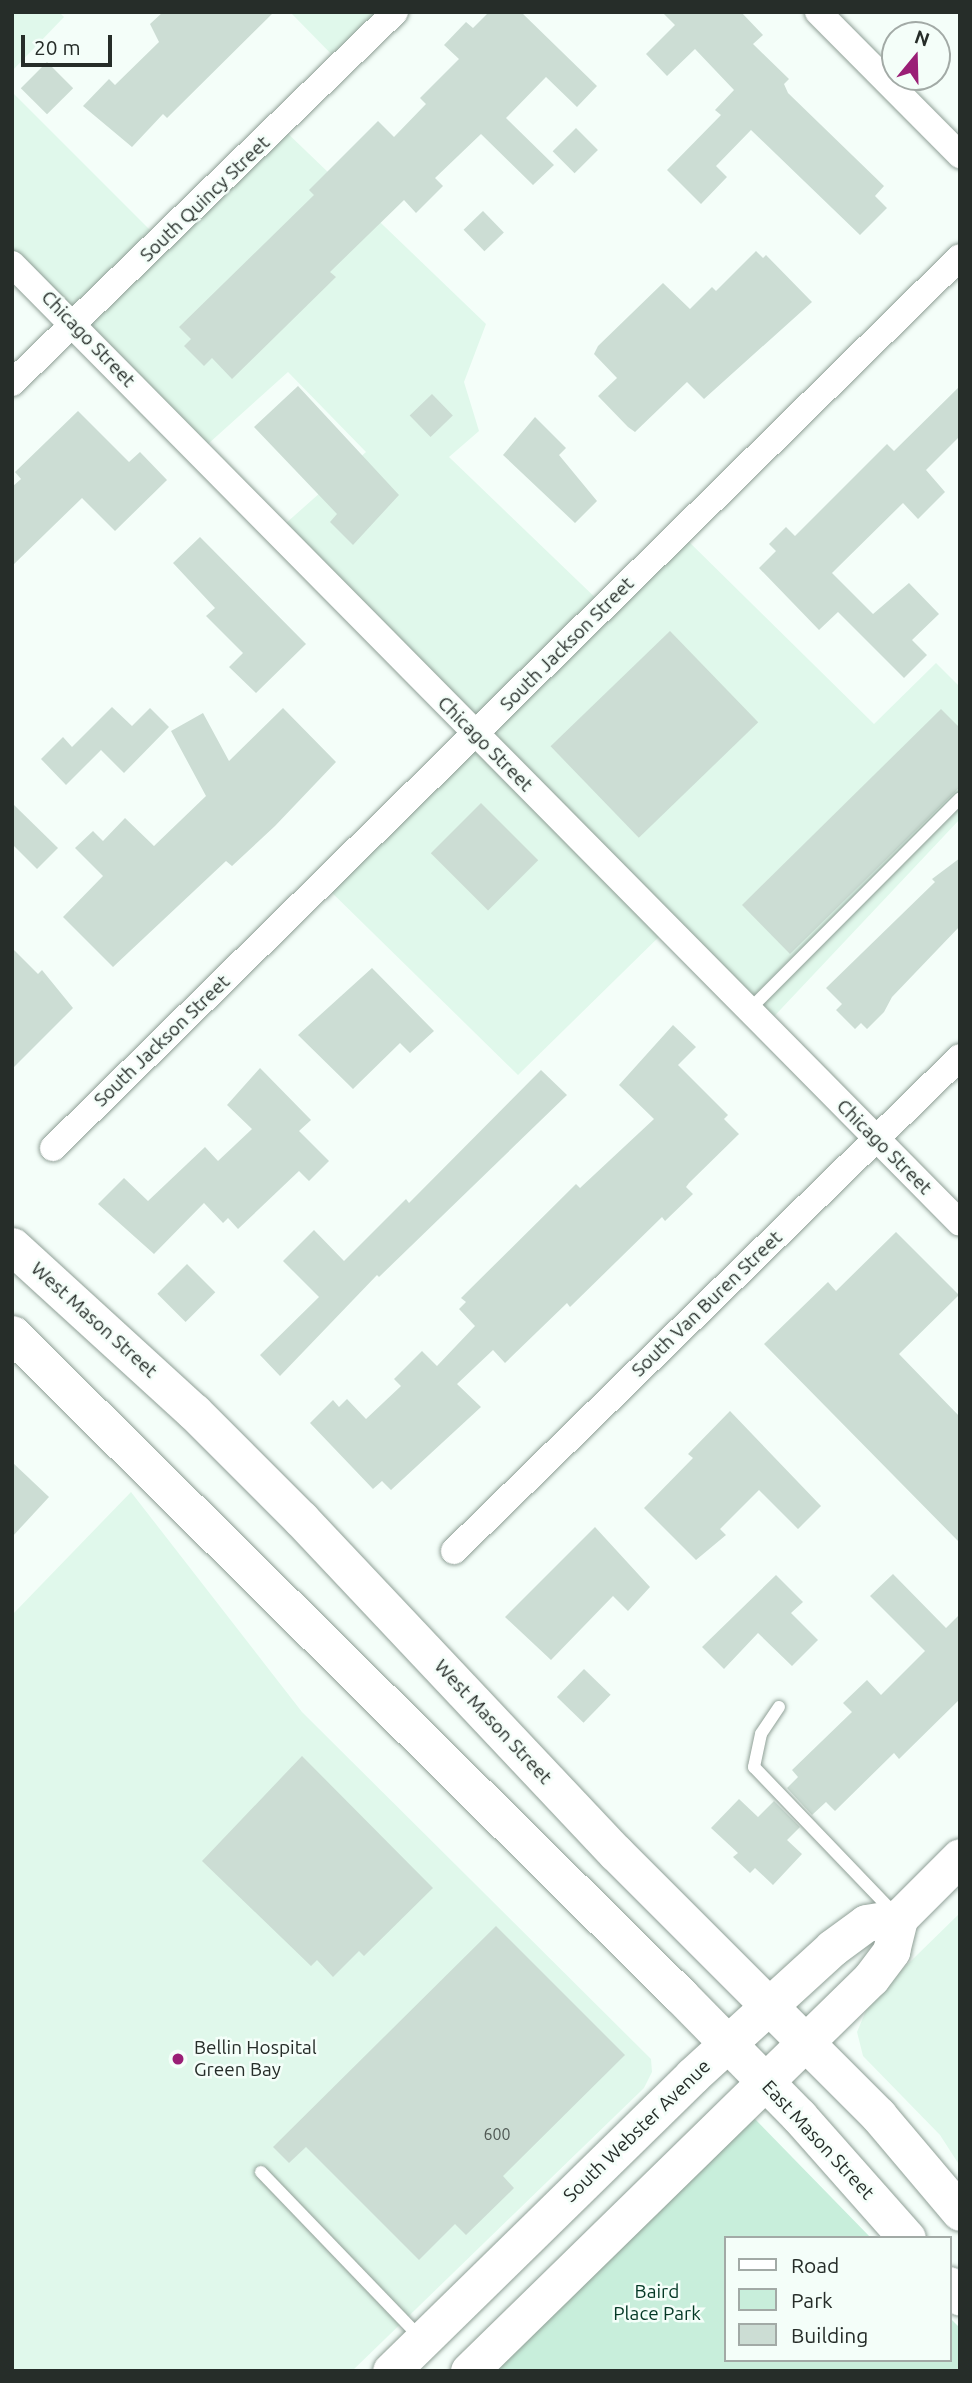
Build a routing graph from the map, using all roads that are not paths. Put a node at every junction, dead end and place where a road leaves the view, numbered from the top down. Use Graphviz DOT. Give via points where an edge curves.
graph roads {
  1 [pos="395,12"];
  2 [pos="818,12"];
  3 [pos="960,155"];
  4 [pos="960,257"];
  5 [pos="12,264"];
  6 [pos="74,323"];
  7 [pos="12,383"];
  8 [pos="476,734"];
  9 [pos="960,798"];
  10 [pos="749,1010"];
  11 [pos="960,1057"];
  12 [pos="877,1139"];
  13 [pos="53,1148"];
  14 [pos="960,1223"];
  15 [pos="12,1246"];
  16 [pos="12,1334"];
  17 [pos="454,1551"];
  18 [pos="779,1707"];
  19 [pos="960,1857"];
  20 [pos="899,1918"];
  21 [pos="769,2006"];
  22 [pos="727,2043"];
  23 [pos="806,2043"];
  24 [pos="766,2082"];
  25 [pos="261,2172"];
  26 [pos="960,2212"];
  27 [pos="906,2236"];
  28 [pos="423,2340"];
  29 [pos="391,2371"];
  30 [pos="469,2371"];
  1 -- 6 [label="street, South Quincy Street"];
  2 -- 3 [label="street"];
  4 -- 8 [label="street, South Jackson Street"];
  5 -- 6 [label="street, Chicago Street"];
  6 -- 7 [label="street, South Quincy Street"];
  6 -- 8 [label="street, Chicago Street"];
  8 -- 10 [label="street, Chicago Street"];
  8 -- 13 [label="street, South Jackson Street"];
  9 -- 10 [label="lane"];
  10 -- 12 [label="street, Chicago Street"];
  11 -- 12 [label="street, South Van Buren Street"];
  12 -- 14 [label="street, Chicago Street"];
  12 -- 17 [label="street, South Van Buren Street"];
  15 -- 21 [label="main road, West Mason Street" via="194,1412 302,1519 615,1853"];
  16 -- 22 [label="main road"];
  18 -- 20 [label="lane" via="761,1734 754,1766"];
  19 -- 20 [label="main road"];
  20 -- 21 [label="main road, South Webster Avenue" via="866,1923 852,1931"];
  20 -- 23 [label="main road" via="886,1959"];
  21 -- 22 [label="main road, South Webster Avenue"];
  21 -- 23 [label="main road, West Mason Street"];
  22 -- 24 [label="main road, East Mason Street"];
  22 -- 28 [label="main road, South Webster Avenue"];
  23 -- 24 [label="main road"];
  23 -- 26 [label="main road, West Mason Street" via="878,2115"];
  24 -- 27 [label="main road, East Mason Street"];
  24 -- 30 [label="main road"];
  25 -- 28 [label="lane"];
  28 -- 29 [label="main road, South Webster Avenue"];
}
